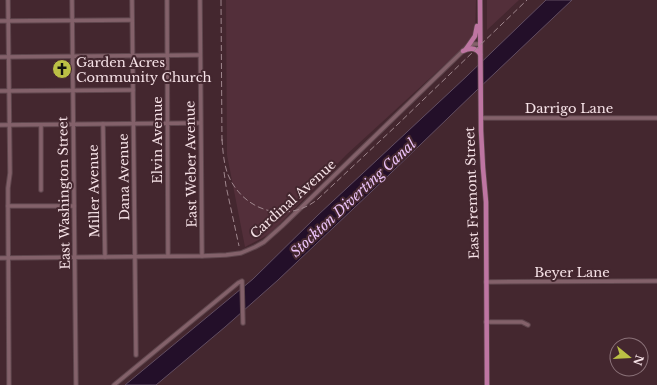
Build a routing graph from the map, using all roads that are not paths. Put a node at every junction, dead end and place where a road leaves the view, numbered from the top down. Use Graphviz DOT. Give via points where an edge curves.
graph roads {
  1 [pos="8,0"];
  2 [pos="72,0"];
  3 [pos="132,0"];
  4 [pos="167,0"];
  5 [pos="200,0"];
  6 [pos="480,0"];
  7 [pos="72,20"];
  8 [pos="132,20"];
  9 [pos="0,21"];
  10 [pos="8,21"];
  11 [pos="480,44"];
  12 [pos="464,50"];
  13 [pos="167,55"];
  14 [pos="200,55"];
  15 [pos="480,55"];
  16 [pos="72,56"];
  17 [pos="133,56"];
  18 [pos="0,57"];
  19 [pos="9,57"];
  20 [pos="9,90"];
  21 [pos="73,90"];
  22 [pos="133,90"];
  23 [pos="0,91"];
  24 [pos="481,118"];
  25 [pos="657,118"];
  26 [pos="166,123"];
  27 [pos="200,123"];
  28 [pos="73,124"];
  29 [pos="104,124"];
  30 [pos="134,124"];
  31 [pos="0,125"];
  32 [pos="10,125"];
  33 [pos="41,125"];
  34 [pos="41,190"];
  35 [pos="8,206"];
  36 [pos="74,206"];
  37 [pos="168,256"];
  38 [pos="202,256"];
  39 [pos="74,257"];
  40 [pos="105,257"];
  41 [pos="135,257"];
  42 [pos="0,258"];
  43 [pos="8,258"];
  44 [pos="657,281"];
  45 [pos="486,282"];
  46 [pos="486,322"];
  47 [pos="243,323"];
  48 [pos="528,325"];
  49 [pos="136,355"];
  50 [pos="9,385"];
  51 [pos="76,385"];
  52 [pos="114,385"];
  53 [pos="487,385"];
  1 -- 10 [label="street"];
  2 -- 7 [label="street, East Washington Street"];
  3 -- 8 [label="street, Dana Avenue"];
  4 -- 13 [label="street, Elvin Avenue"];
  5 -- 14 [label="street, East Weber Avenue"];
  6 -- 11 [label="main road, East Fremont Street"];
  6 -- 12 [label="main road" via="476,34"];
  7 -- 8 [label="street"];
  7 -- 10 [label="street"];
  7 -- 16 [label="street, East Washington Street"];
  8 -- 17 [label="street, Dana Avenue"];
  9 -- 10 [label="street"];
  10 -- 19 [label="street"];
  11 -- 12 [label="street, Cardinal Avenue" via="471,45"];
  11 -- 15 [label="main road, East Fremont Street"];
  12 -- 15 [label="main road" via="478,50"];
  12 -- 38 [label="street, Cardinal Avenue" via="264,242 241,253"];
  13 -- 14 [label="street"];
  13 -- 17 [label="street"];
  13 -- 26 [label="street, Elvin Avenue"];
  14 -- 27 [label="street, East Weber Avenue"];
  15 -- 24 [label="main road, East Fremont Street"];
  16 -- 17 [label="street"];
  16 -- 19 [label="street"];
  16 -- 21 [label="street, East Washington Street"];
  17 -- 22 [label="street, Dana Avenue"];
  18 -- 19 [label="street"];
  19 -- 20 [label="street"];
  20 -- 21 [label="street"];
  20 -- 23 [label="street"];
  20 -- 32 [label="street"];
  21 -- 22 [label="street"];
  21 -- 28 [label="street, East Washington Street"];
  22 -- 30 [label="street, Dana Avenue"];
  24 -- 25 [label="street, Darrigo Lane"];
  24 -- 45 [label="main road, East Fremont Street" via="486,202"];
  26 -- 27 [label="street"];
  26 -- 30 [label="street"];
  26 -- 37 [label="street, Elvin Avenue"];
  27 -- 38 [label="street, East Weber Avenue"];
  28 -- 29 [label="street"];
  28 -- 33 [label="street"];
  28 -- 36 [label="street, East Washington Street"];
  29 -- 30 [label="street"];
  29 -- 40 [label="street, Miller Avenue"];
  30 -- 41 [label="street, Dana Avenue"];
  31 -- 32 [label="street"];
  32 -- 33 [label="street"];
  32 -- 35 [label="street"];
  33 -- 34 [label="street"];
  35 -- 36 [label="street"];
  35 -- 43 [label="street"];
  36 -- 39 [label="street, East Washington Street"];
  37 -- 38 [label="street, Cardinal Avenue"];
  37 -- 41 [label="street, Cardinal Avenue"];
  39 -- 40 [label="street, Cardinal Avenue"];
  39 -- 43 [label="street, Cardinal Avenue"];
  39 -- 51 [label="street, East Washington Street"];
  40 -- 41 [label="street, Cardinal Avenue"];
  41 -- 49 [label="street, Dana Avenue"];
  42 -- 43 [label="street, Cardinal Avenue"];
  43 -- 50 [label="street"];
  44 -- 45 [label="street, Beyer Lane"];
  45 -- 46 [label="main road, East Fremont Street"];
  46 -- 48 [label="street" via="522,322"];
  46 -- 53 [label="main road, East Fremont Street"];
  47 -- 52 [label="street" via="242,281"];
}
